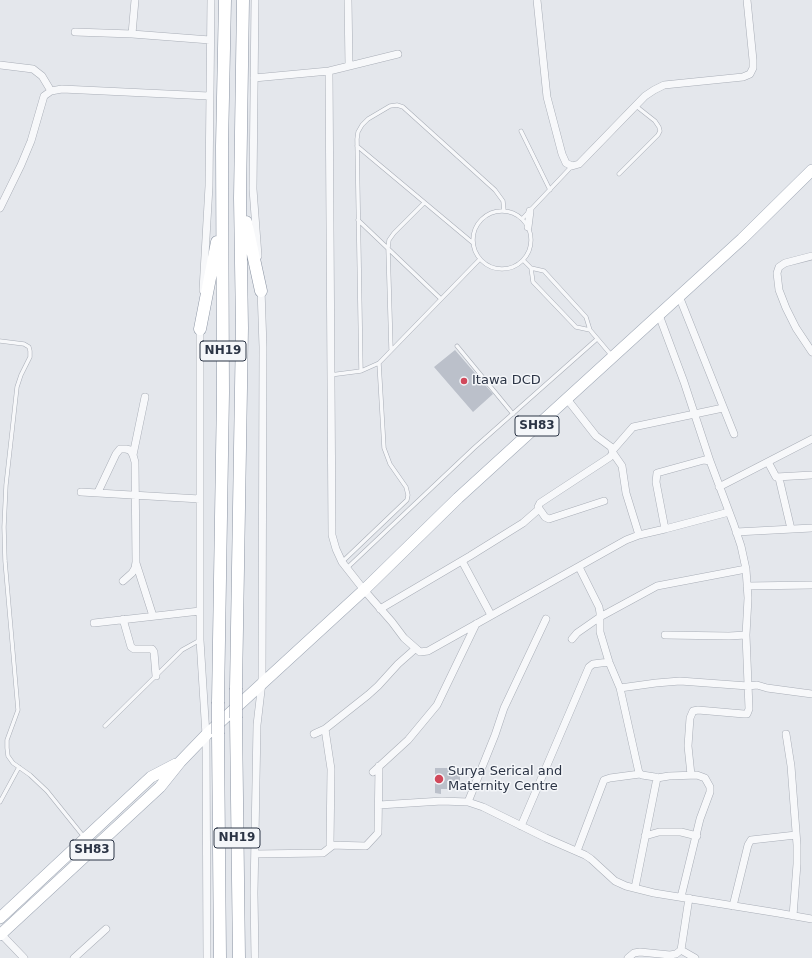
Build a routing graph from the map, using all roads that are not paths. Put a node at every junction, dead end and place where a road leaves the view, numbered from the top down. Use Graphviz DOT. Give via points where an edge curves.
graph roads {
  1 [pos="135,0"];
  2 [pos="210,0"];
  3 [pos="225,0"];
  4 [pos="243,0"];
  5 [pos="255,0"];
  6 [pos="348,0"];
  7 [pos="537,0"];
  8 [pos="747,0"];
  9 [pos="75,32"];
  10 [pos="132,34"];
  11 [pos="210,40"];
  12 [pos="398,54"];
  13 [pos="0,65"];
  14 [pos="349,66"];
  15 [pos="329,70"];
  16 [pos="254,78"];
  17 [pos="51,91"];
  18 [pos="209,96"];
  19 [pos="636,106"];
  20 [pos="521,131"];
  21 [pos="357,146"];
  22 [pos="572,166"];
  23 [pos="812,170"];
  24 [pos="619,174"];
  25 [pos="550,190"];
  26 [pos="240,198"];
  27 [pos="424,203"];
  28 [pos="0,208"];
  29 [pos="504,211"];
  30 [pos="530,211"];
  31 [pos="223,215"];
  32 [pos="522,219"];
  33 [pos="358,220"];
  34 [pos="528,227"];
  35 [pos="473,243"];
  36 [pos="388,248"];
  37 [pos="812,256"];
  38 [pos="480,259"];
  39 [pos="524,261"];
  40 [pos="531,268"];
  41 [pos="261,291"];
  42 [pos="679,296"];
  43 [pos="441,298"];
  44 [pos="659,315"];
  45 [pos="200,329"];
  46 [pos="590,330"];
  47 [pos="597,339"];
  48 [pos="0,341"];
  49 [pos="457,346"];
  50 [pos="391,349"];
  51 [pos="812,352"];
  52 [pos="612,356"];
  53 [pos="379,363"];
  54 [pos="361,371"];
  55 [pos="330,375"];
  56 [pos="145,397"];
  57 [pos="567,398"];
  58 [pos="723,408"];
  59 [pos="513,414"];
  60 [pos="695,414"];
  61 [pos="734,434"];
  62 [pos="812,439"];
  63 [pos="613,452"];
  64 [pos="133,455"];
  65 [pos="710,461"];
  66 [pos="768,462"];
  67 [pos="812,475"];
  68 [pos="779,478"];
  69 [pos="719,487"];
  70 [pos="80,492"];
  71 [pos="98,492"];
  72 [pos="136,494"];
  73 [pos="200,498"];
  74 [pos="604,501"];
  75 [pos="539,509"];
  76 [pos="729,512"];
  77 [pos="812,528"];
  78 [pos="791,529"];
  79 [pos="665,530"];
  80 [pos="736,532"];
  81 [pos="639,535"];
  82 [pos="5,561"];
  83 [pos="462,561"];
  84 [pos="136,562"];
  85 [pos="342,562"];
  86 [pos="0,563"];
  87 [pos="579,567"];
  88 [pos="347,568"];
  89 [pos="746,569"];
  90 [pos="123,581"];
  91 [pos="812,585"];
  92 [pos="747,586"];
  93 [pos="364,590"];
  94 [pos="380,609"];
  95 [pos="200,610"];
  96 [pos="491,615"];
  97 [pos="153,616"];
  98 [pos="600,617"];
  99 [pos="123,619"];
  100 [pos="546,619"];
  101 [pos="94,623"];
  102 [pos="476,624"];
  103 [pos="665,635"];
  104 [pos="746,635"];
  105 [pos="572,639"];
  106 [pos="200,640"];
  107 [pos="415,649"];
  108 [pos="609,662"];
  109 [pos="156,676"];
  110 [pos="262,682"];
  111 [pos="748,686"];
  112 [pos="620,688"];
  113 [pos="812,694"];
  114 [pos="105,726"];
  115 [pos="326,729"];
  116 [pos="212,734"];
  117 [pos="314,734"];
  118 [pos="786,734"];
  119 [pos="180,762"];
  120 [pos="379,766"];
  121 [pos="19,767"];
  122 [pos="373,772"];
  123 [pos="640,774"];
  124 [pos="691,775"];
  125 [pos="657,778"];
  126 [pos="0,802"];
  127 [pos="468,802"];
  128 [pos="379,805"];
  129 [pos="521,826"];
  130 [pos="796,835"];
  131 [pos="645,836"];
  132 [pos="697,836"];
  133 [pos="85,839"];
  134 [pos="332,846"];
  135 [pos="577,851"];
  136 [pos="255,854"];
  137 [pos="634,888"];
  138 [pos="685,898"];
  139 [pos="733,906"];
  140 [pos="793,916"];
  141 [pos="0,918"];
  142 [pos="812,919"];
  143 [pos="106,929"];
  144 [pos="1,934"];
  145 [pos="681,950"];
  146 [pos="670,956"];
  147 [pos="24,958"];
  148 [pos="75,958"];
  149 [pos="207,958"];
  150 [pos="220,958"];
  151 [pos="239,958"];
  152 [pos="255,958"];
  153 [pos="628,958"];
  154 [pos="695,958"];
  1 -- 10 [label="street"];
  2 -- 11 [label="street"];
  3 -- 31 [label="highway, NH19"];
  4 -- 26 [label="highway, NH19"];
  5 -- 16 [label="street"];
  6 -- 14 [label="street"];
  7 -- 22 [label="street" via="547,97 562,154 566,163"];
  8 -- 19 [label="street" via="753,60 750,74 743,77 664,85 645,96"];
  9 -- 10 [label="street"];
  10 -- 11 [label="street"];
  11 -- 18 [label="street"];
  12 -- 14 [label="street"];
  13 -- 17 [label="street" via="33,69 42,76"];
  14 -- 15 [label="street"];
  15 -- 16 [label="street"];
  15 -- 55 [label="street"];
  16 -- 41 [label="street" via="253,189"];
  17 -- 18 [label="street" via="62,89"];
  17 -- 28 [label="street" via="44,96 22,165"];
  18 -- 45 [label="street" via="209,186"];
  19 -- 22 [label="street" via="579,164"];
  19 -- 24 [label="lane" via="655,121 660,131"];
  20 -- 25 [label="lane"];
  21 -- 27 [label="lane"];
  21 -- 29 [label="lane" via="358,132 365,122 390,106 403,106 495,190 503,202"];
  21 -- 33 [label="lane"];
  22 -- 25 [label="lane"];
  23 -- 42 [label="main road, SH83" via="754,228"];
  25 -- 30 [label="lane"];
  26 -- 41 [label="highway"];
  26 -- 151 [label="highway, NH19, bridge" via="242,328 236,688"];
  27 -- 35 [label="lane"];
  27 -- 36 [label="lane" via="394,233 389,240"];
  29 -- 32 [label="lane" via="514,213"];
  29 -- 35 [label="lane" via="494,212 481,220 474,233"];
  30 -- 32 [label="lane"];
  30 -- 34 [label="street"];
  31 -- 45 [label="highway"];
  31 -- 116 [label="highway, NH19, bridge" via="218,702"];
  32 -- 34 [label="lane"];
  33 -- 36 [label="lane"];
  33 -- 54 [label="lane"];
  34 -- 39 [label="lane" via="531,247"];
  35 -- 38 [label="lane"];
  36 -- 43 [label="lane"];
  36 -- 50 [label="lane"];
  37 -- 51 [label="street" via="785,263 779,267 777,273 778,290 796,328"];
  38 -- 39 [label="lane" via="494,269 503,270"];
  38 -- 43 [label="lane"];
  39 -- 40 [label="lane"];
  40 -- 46 [label="lane" via="544,271 586,317"];
  40 -- 46 [label="lane" via="533,282 576,327"];
  41 -- 110 [label="street" via="264,347"];
  42 -- 44 [label="main road, SH83"];
  42 -- 58 [label="street"];
  43 -- 50 [label="lane"];
  44 -- 52 [label="main road, SH83"];
  44 -- 60 [label="street"];
  45 -- 73 [label="street"];
  46 -- 47 [label="lane"];
  47 -- 52 [label="lane"];
  47 -- 59 [label="lane"];
  48 -- 82 [label="lane" via="24,344 30,351 30,357 17,387 6,485"];
  49 -- 59 [label="lane"];
  50 -- 53 [label="lane"];
  52 -- 57 [label="main road, SH83"];
  53 -- 54 [label="lane"];
  53 -- 85 [label="lane" via="384,448 408,495 407,500"];
  54 -- 55 [label="lane"];
  55 -- 85 [label="street" via="332,535"];
  56 -- 64 [label="street"];
  57 -- 63 [label="street" via="596,436 608,443"];
  57 -- 93 [label="main road, SH83" via="458,498"];
  58 -- 60 [label="street"];
  58 -- 61 [label="street"];
  59 -- 88 [label="lane"];
  60 -- 63 [label="street" via="634,427"];
  60 -- 65 [label="street"];
  62 -- 66 [label="street"];
  63 -- 75 [label="street" via="605,461 540,503"];
  63 -- 81 [label="street" via="622,466 626,493"];
  64 -- 71 [label="street" via="126,448 116,454"];
  64 -- 72 [label="street"];
  65 -- 69 [label="street"];
  65 -- 79 [label="street" via="704,460 657,473 656,482"];
  66 -- 68 [label="street" via="774,475"];
  66 -- 69 [label="street"];
  67 -- 68 [label="street"];
  68 -- 78 [label="street"];
  69 -- 76 [label="street"];
  70 -- 71 [label="street"];
  71 -- 72 [label="street"];
  72 -- 73 [label="street"];
  72 -- 84 [label="street"];
  73 -- 95 [label="street"];
  74 -- 75 [label="street" via="551,519 545,518"];
  75 -- 83 [label="street" via="524,523"];
  76 -- 79 [label="street"];
  76 -- 80 [label="street"];
  77 -- 78 [label="street"];
  78 -- 80 [label="street"];
  79 -- 81 [label="street"];
  80 -- 89 [label="street"];
  81 -- 87 [label="street"];
  82 -- 86 [label="lane"];
  82 -- 121 [label="lane" via="18,710 6,748 8,756"];
  83 -- 94 [label="street"];
  83 -- 96 [label="street"];
  84 -- 90 [label="street" via="132,573"];
  84 -- 97 [label="street"];
  85 -- 88 [label="street"];
  87 -- 96 [label="street"];
  87 -- 98 [label="street" via="599,607"];
  88 -- 93 [label="street"];
  89 -- 92 [label="street"];
  89 -- 98 [label="street" via="657,586"];
  91 -- 92 [label="street"];
  92 -- 104 [label="street"];
  93 -- 94 [label="street"];
  93 -- 110 [label="main road, SH83"];
  94 -- 107 [label="street"];
  95 -- 97 [label="street"];
  95 -- 106 [label="street"];
  96 -- 102 [label="street"];
  97 -- 99 [label="street"];
  98 -- 105 [label="street"];
  98 -- 108 [label="street" via="600,632"];
  99 -- 101 [label="street"];
  99 -- 109 [label="street" via="131,647 152,649 154,652"];
  100 -- 127 [label="street" via="504,708"];
  102 -- 107 [label="street" via="428,651 422,653"];
  102 -- 120 [label="street" via="438,705 408,740"];
  103 -- 104 [label="street"];
  104 -- 111 [label="street"];
  106 -- 109 [label="lane" via="182,650"];
  106 -- 116 [label="street"];
  107 -- 115 [label="street" via="368,695"];
  108 -- 112 [label="street"];
  108 -- 129 [label="street" via="589,667"];
  109 -- 114 [label="lane"];
  110 -- 116 [label="main road, SH83"];
  110 -- 136 [label="street" via="258,726"];
  111 -- 112 [label="street" via="680,681"];
  111 -- 113 [label="street" via="757,685"];
  111 -- 124 [label="street" via="749,708 746,714 693,711 688,746"];
  112 -- 123 [label="street"];
  115 -- 117 [label="street"];
  115 -- 134 [label="street" via="331,769"];
  116 -- 119 [label="main road, SH83"];
  116 -- 149 [label="street"];
  116 -- 150 [label="highway, NH19"];
  118 -- 130 [label="street"];
  119 -- 133 [label="main road, SH83" via="151,776"];
  119 -- 144 [label="main road, SH83" via="160,787"];
  120 -- 122 [label="street"];
  120 -- 128 [label="street"];
  121 -- 126 [label="lane"];
  121 -- 133 [label="lane" via="48,791"];
  123 -- 125 [label="street"];
  123 -- 135 [label="street" via="610,778 603,782"];
  124 -- 125 [label="street"];
  124 -- 132 [label="street" via="706,778 710,787"];
  125 -- 131 [label="street"];
  127 -- 128 [label="street"];
  127 -- 129 [label="street"];
  128 -- 134 [label="street" via="378,833 366,846"];
  129 -- 135 [label="street"];
  130 -- 139 [label="street" via="751,840"];
  130 -- 140 [label="street" via="797,864"];
  131 -- 132 [label="street" via="659,832 681,832"];
  131 -- 137 [label="street"];
  132 -- 138 [label="street"];
  133 -- 141 [label="main road, SH83"];
  134 -- 136 [label="street" via="323,853"];
  135 -- 137 [label="street" via="591,859 615,881"];
  136 -- 152 [label="street"];
  137 -- 138 [label="street"];
  138 -- 139 [label="street"];
  138 -- 145 [label="street"];
  139 -- 140 [label="street"];
  140 -- 142 [label="street"];
  143 -- 148 [label="street"];
  144 -- 147 [label="street"];
  145 -- 146 [label="street"];
  145 -- 154 [label="street"];
  146 -- 153 [label="street" via="640,952"];
}
